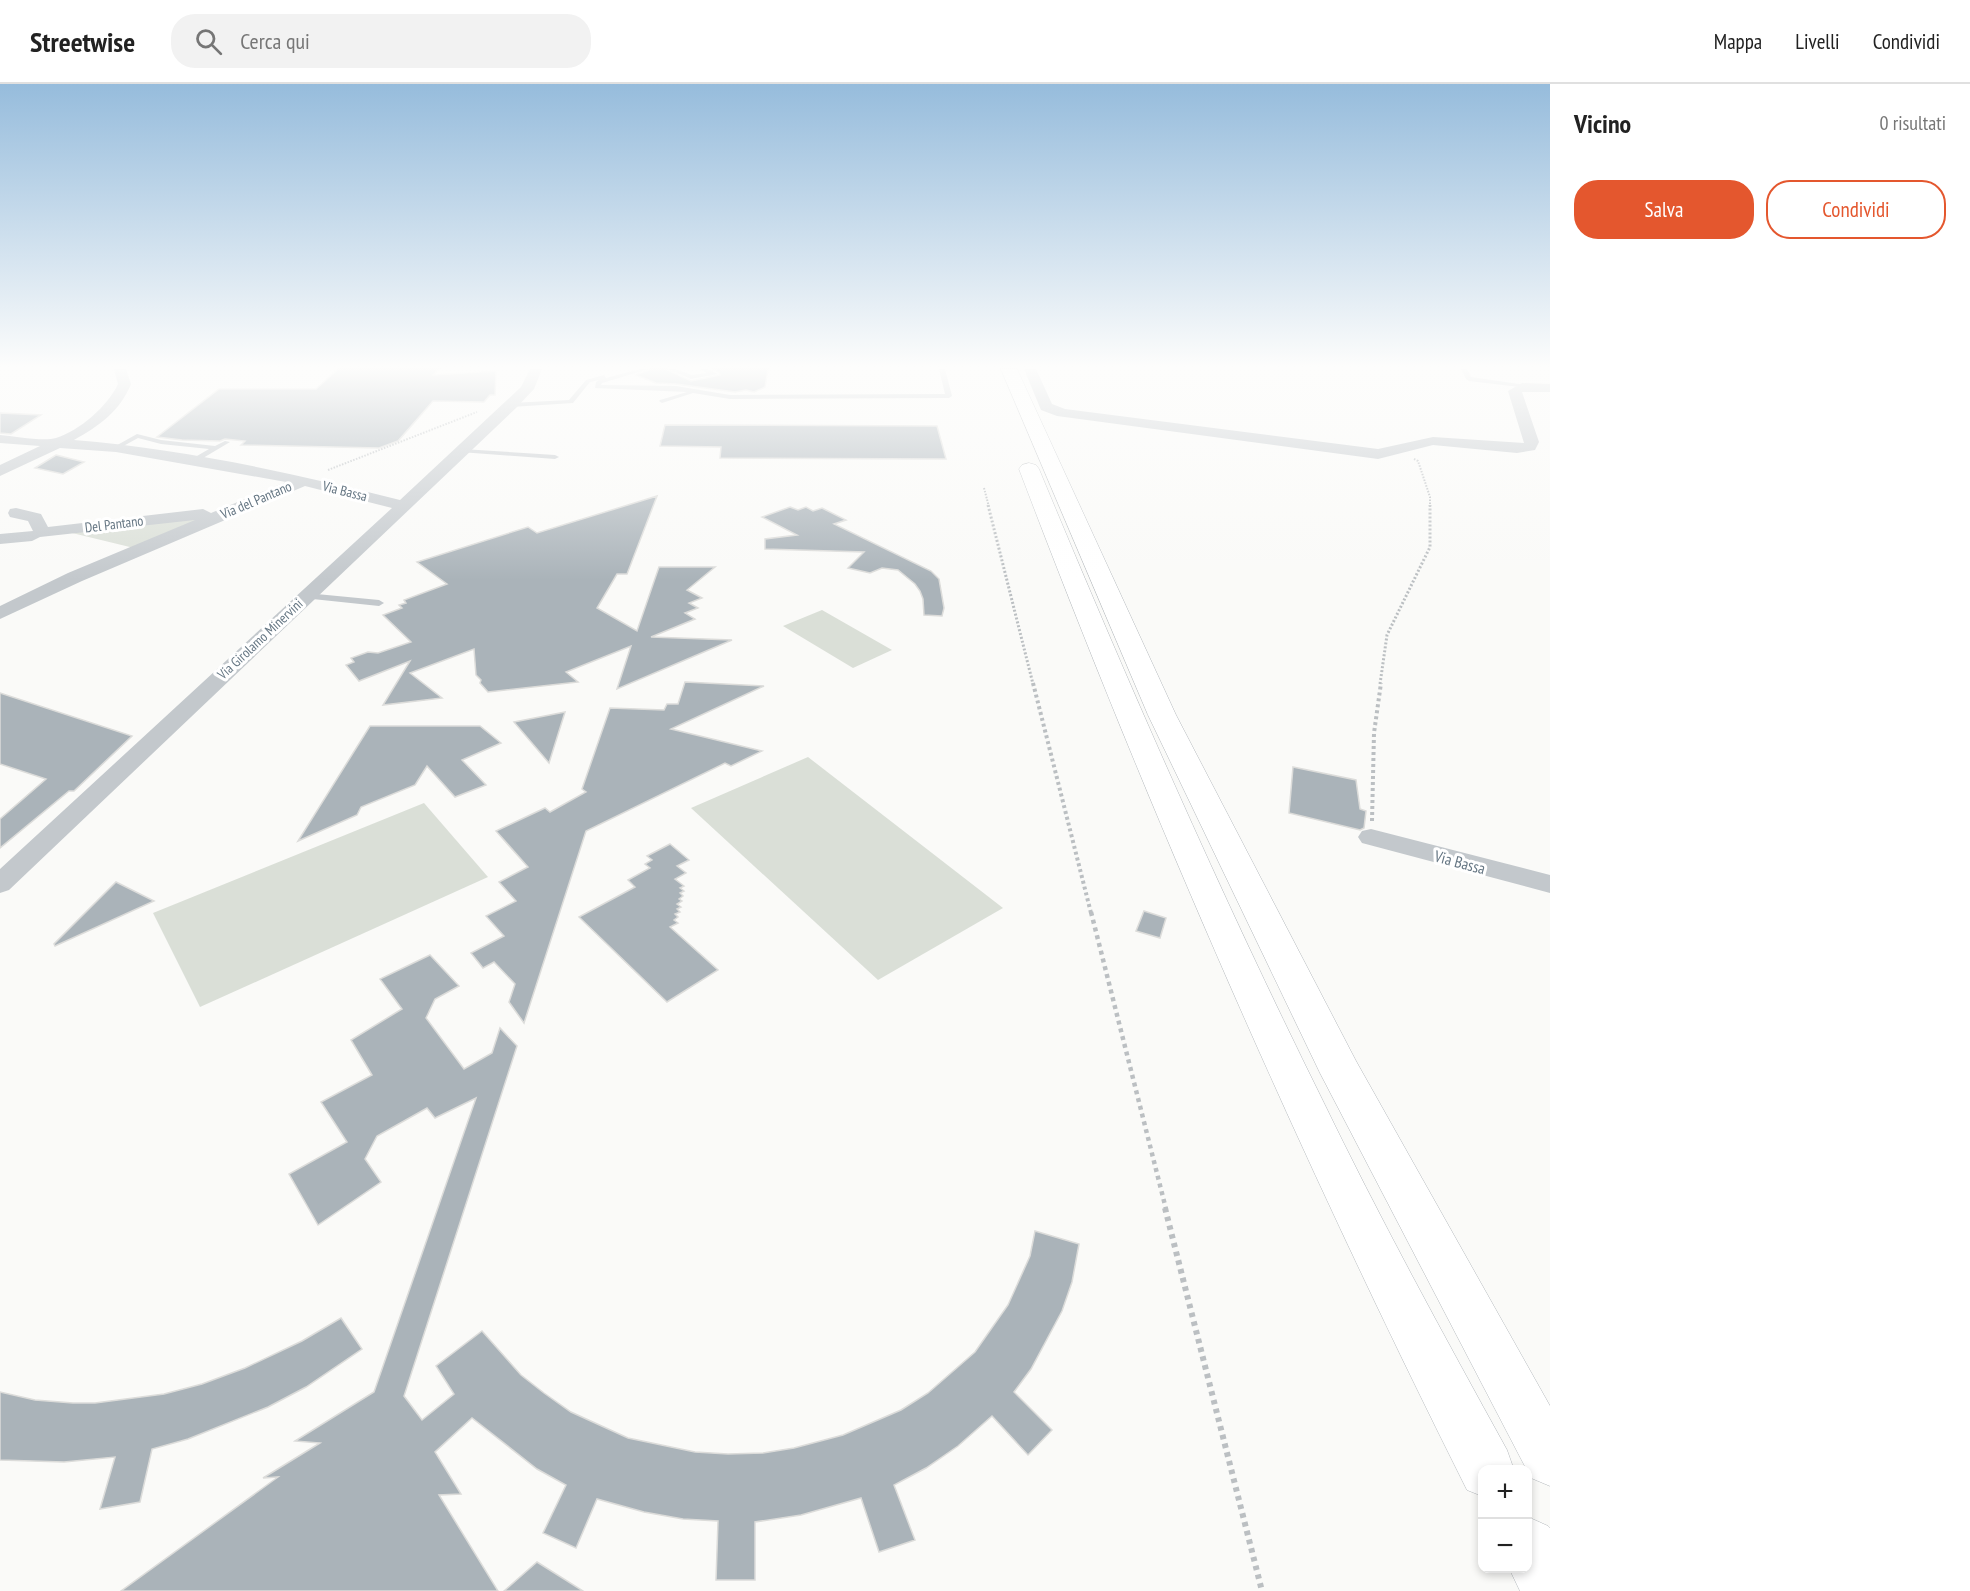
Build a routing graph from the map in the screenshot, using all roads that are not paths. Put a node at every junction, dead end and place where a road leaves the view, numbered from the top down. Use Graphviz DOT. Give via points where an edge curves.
graph roads {
  1 [pos="6,439"];
  2 [pos="62,439"];
  3 [pos="131,439"];
  4 [pos="150,439"];
  5 [pos="474,439"];
  6 [pos="1040,439"];
  7 [pos="1262,439"];
  8 [pos="1531,439"];
  9 [pos="57,442"];
  10 [pos="227,442"];
  11 [pos="116,448"];
  12 [pos="216,448"];
  13 [pos="1022,449"];
  14 [pos="462,451"];
  15 [pos="555,457"];
  16 [pos="194,462"];
  17 [pos="0,471"];
  18 [pos="302,480"];
  19 [pos="404,506"];
  20 [pos="16,513"];
  21 [pos="221,515"];
  22 [pos="32,536"];
  23 [pos="0,539"];
  24 [pos="306,596"];
  25 [pos="379,603"];
  26 [pos="0,613"];
  27 [pos="1371,837"];
  28 [pos="0,884"];
  29 [pos="1550,884"];
  30 [pos="1550,1459"];
  31 [pos="1484,1465"];
  32 [pos="1532,1555"];
  33 [pos="1550,1588"];
  1 -- 9 [label="street, Via Bassa"];
  2 -- 9 [label="street"];
  3 -- 11 [label="lane"];
  4 -- 12 [label="lane"];
  5 -- 14 [label="street, Via Girolamo Minervini"];
  6 -- 30 [label="highway" via="1167,725 1341,1074"];
  7 -- 8 [label="street" via="1378,454 1433,441 1517,449 1530,447"];
  9 -- 11 [label="street, Via Bassa"];
  9 -- 17 [label="street"];
  10 -- 12 [label="lane"];
  11 -- 16 [label="street, Via Bassa"];
  12 -- 16 [label="lane"];
  13 -- 31 [label="highway" via="1122,704 1204,894 1289,1076"];
  14 -- 15 [label="lane"];
  14 -- 19 [label="street, Via Girolamo Minervini"];
  16 -- 18 [label="street, Via Bassa"];
  18 -- 19 [label="street, Via Bassa"];
  18 -- 21 [label="street, Via del Pantano"];
  19 -- 24 [label="street, Via Girolamo Minervini"];
  20 -- 21 [label="street, Del Pantano" via="35,518 43,533 210,513"];
  21 -- 26 [label="street, Via del Pantano"];
  22 -- 23 [label="street"];
  24 -- 25 [label="lane"];
  24 -- 28 [label="street, Via Girolamo Minervini"];
  27 -- 29 [label="street, Via Bassa"];
  32 -- 33 [label="highway"];
}
